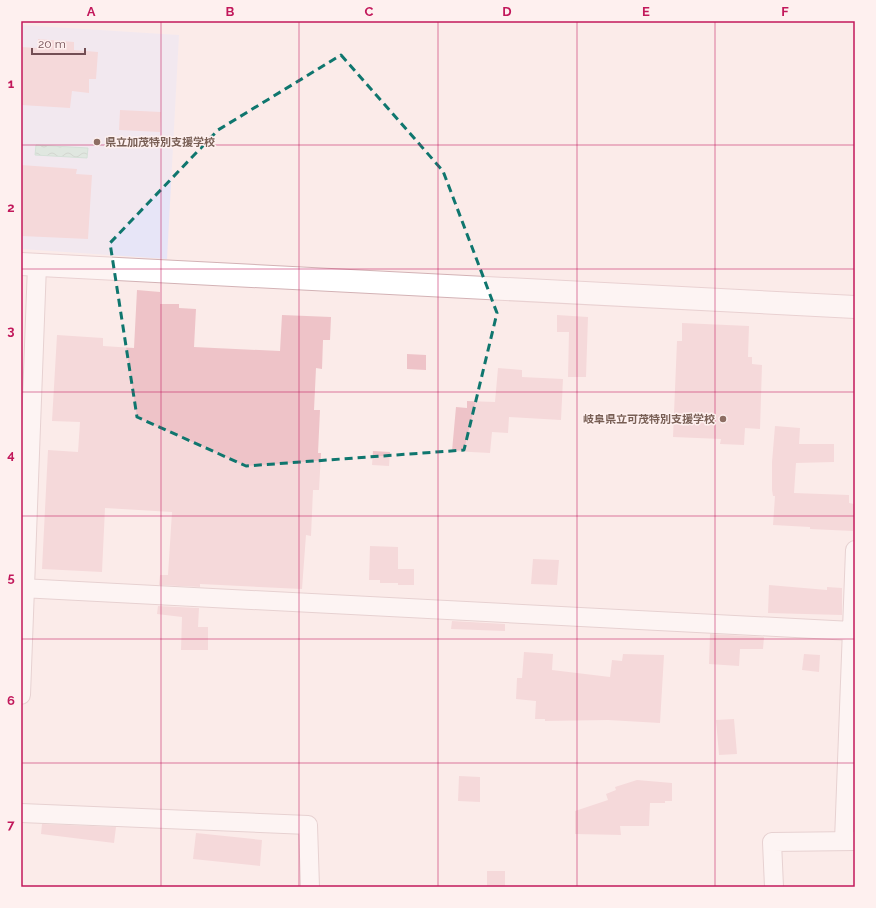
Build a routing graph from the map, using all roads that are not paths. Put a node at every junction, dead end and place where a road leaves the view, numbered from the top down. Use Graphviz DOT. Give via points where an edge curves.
graph roads {
  1 [pos="29,265"];
  2 [pos="855,307"];
  3 [pos="855,550"];
  4 [pos="23,588"];
  5 [pos="852,630"];
  6 [pos="21,695"];
  7 [pos="21,813"];
  8 [pos="850,841"];
  9 [pos="310,887"];
  10 [pos="774,887"];
  1 -- 2 [label="street"];
  1 -- 4 [label="street"];
  3 -- 5 [label="street"];
  4 -- 5 [label="street"];
  4 -- 6 [label="street"];
  5 -- 8 [label="street"];
  7 -- 9 [label="street" via="308,825"];
  8 -- 10 [label="street" via="772,842"];
}
